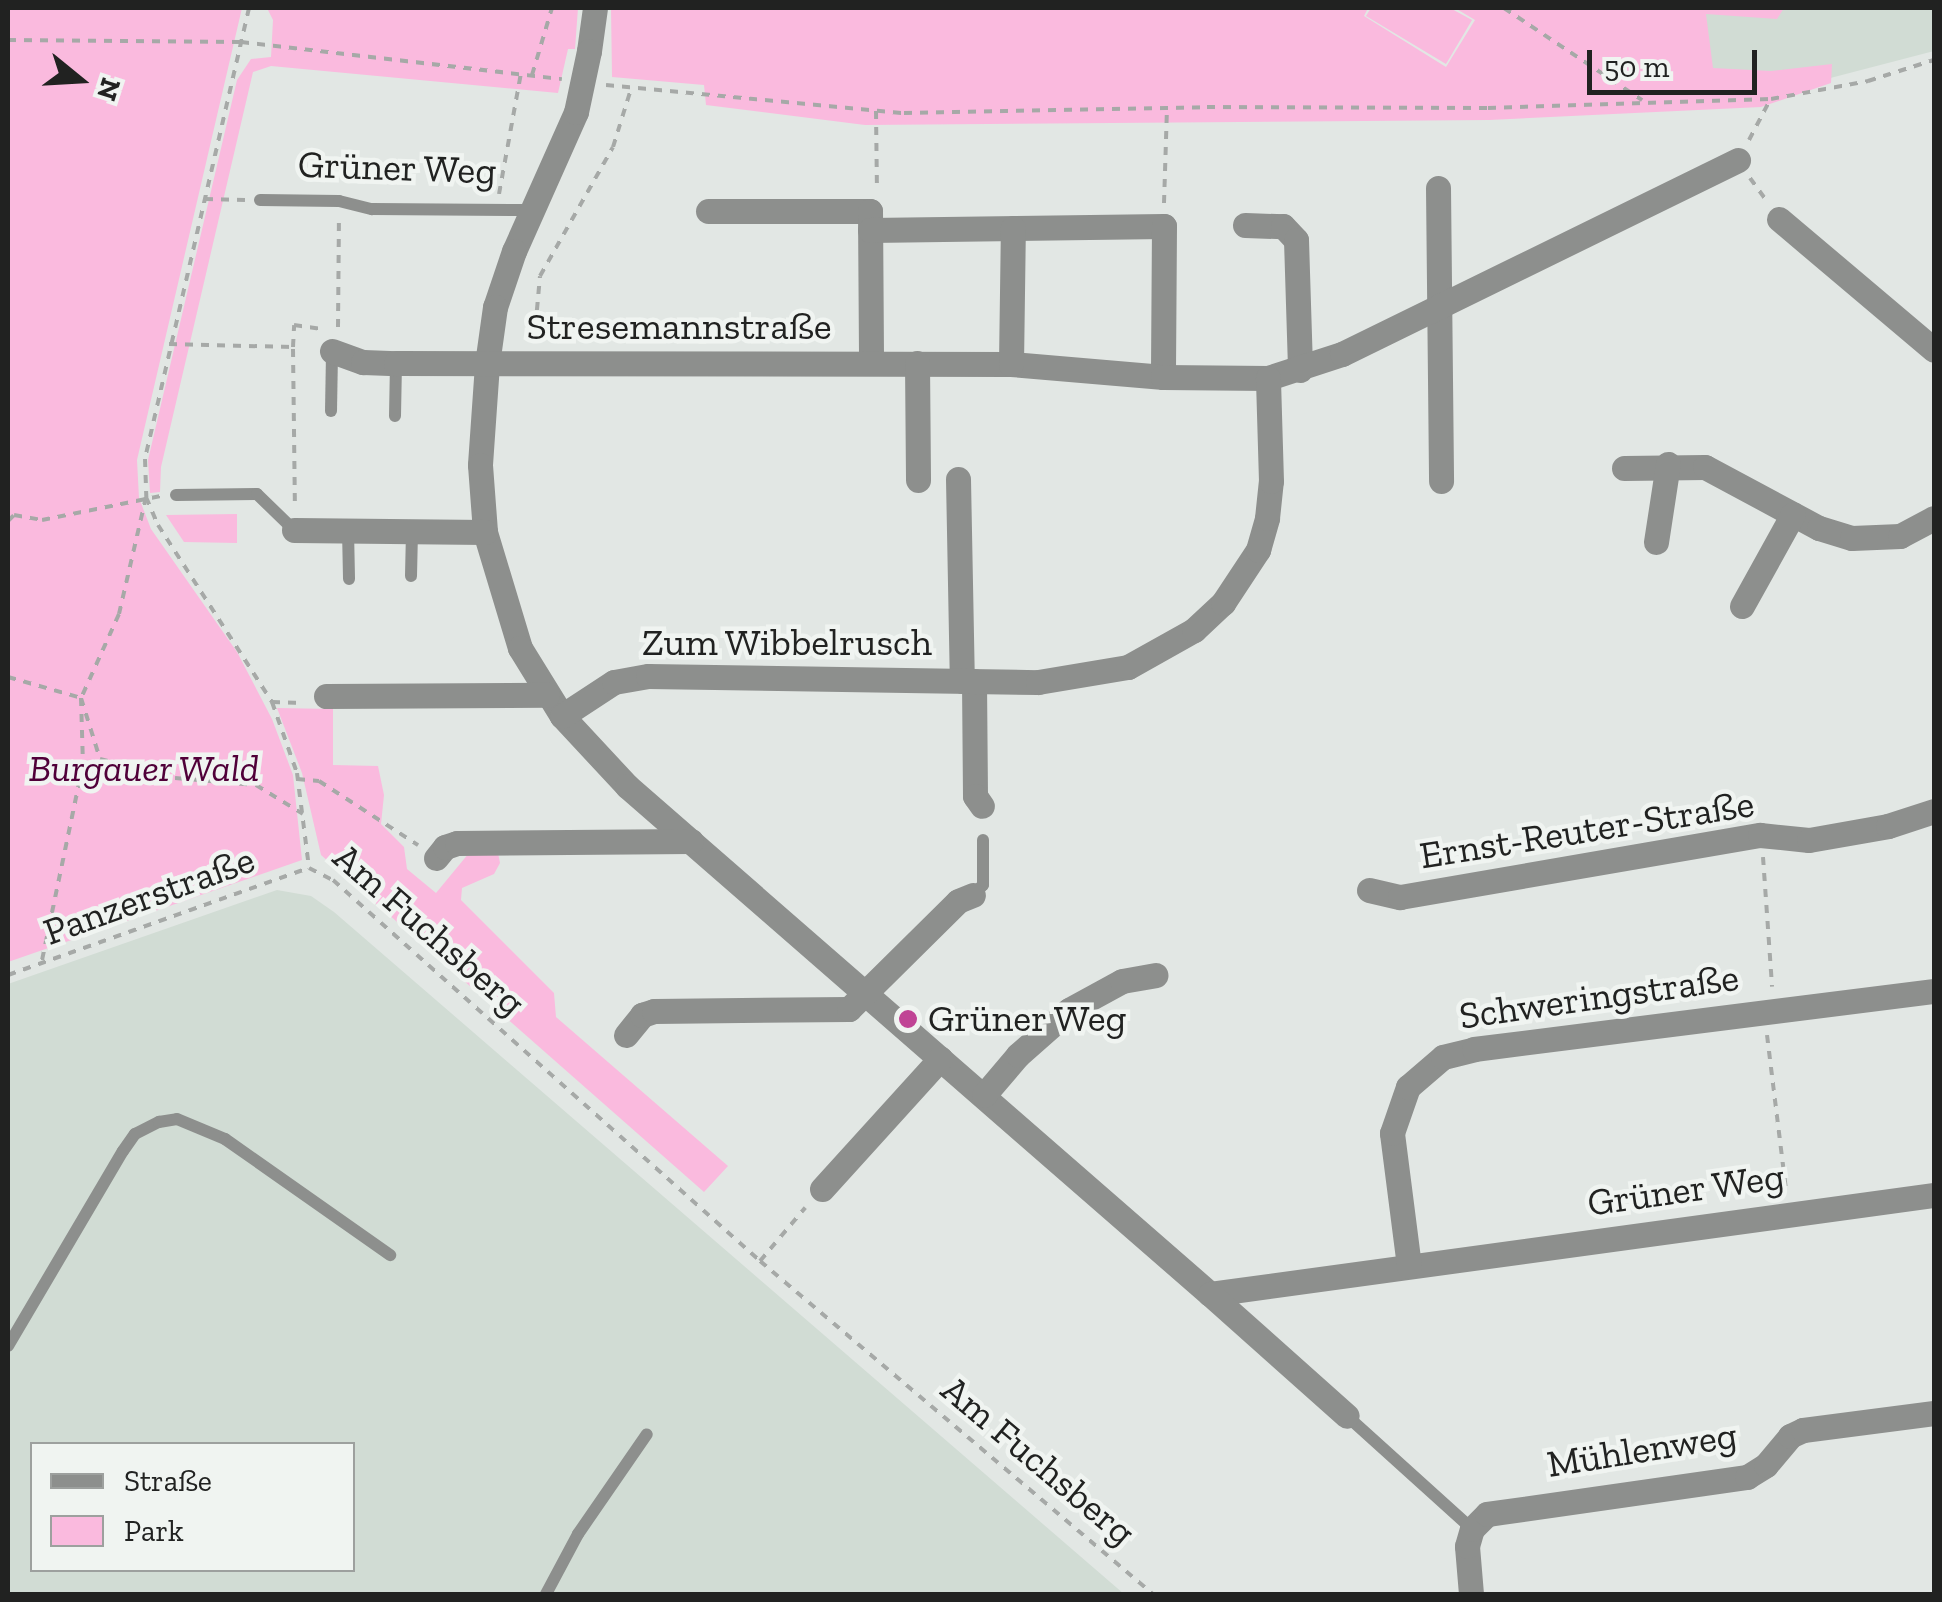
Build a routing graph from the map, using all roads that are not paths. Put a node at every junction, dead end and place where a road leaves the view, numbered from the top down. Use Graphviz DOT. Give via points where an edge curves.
graph roads {
  1 [pos="594,8"];
  2 [pos="1738,160"];
  3 [pos="1438,188"];
  4 [pos="255,200"];
  5 [pos="531,210"];
  6 [pos="708,211"];
  7 [pos="1779,219"];
  8 [pos="870,220"];
  9 [pos="1245,225"];
  10 [pos="1013,228"];
  11 [pos="1438,308"];
  12 [pos="1934,350"];
  13 [pos="332,351"];
  14 [pos="396,363"];
  15 [pos="871,363"];
  16 [pos="918,363"];
  17 [pos="486,364"];
  18 [pos="1011,364"];
  19 [pos="1300,370"];
  20 [pos="1163,377"];
  21 [pos="1268,378"];
  22 [pos="332,411"];
  23 [pos="396,416"];
  24 [pos="1668,464"];
  25 [pos="1624,468"];
  26 [pos="958,479"];
  27 [pos="918,480"];
  28 [pos="1440,481"];
  29 [pos="176,494"];
  30 [pos="1793,514"];
  31 [pos="1934,518"];
  32 [pos="294,530"];
  33 [pos="348,530"];
  34 [pos="412,531"];
  35 [pos="485,532"];
  36 [pos="1656,542"];
  37 [pos="412,576"];
  38 [pos="348,579"];
  39 [pos="1742,606"];
  40 [pos="968,681"];
  41 [pos="326,696"];
  42 [pos="555,706"];
  43 [pos="982,806"];
  44 [pos="1934,811"];
  45 [pos="983,840"];
  46 [pos="691,841"];
  47 [pos="436,858"];
  48 [pos="1369,890"];
  49 [pos="973,895"];
  50 [pos="1155,974"];
  51 [pos="1934,991"];
  52 [pos="866,994"];
  53 [pos="626,1035"];
  54 [pos="940,1059"];
  55 [pos="984,1095"];
  56 [pos="822,1189"];
  57 [pos="1934,1195"];
  58 [pos="390,1256"];
  59 [pos="1409,1266"];
  60 [pos="1210,1294"];
  61 [pos="8,1346"];
  62 [pos="1347,1416"];
  63 [pos="1934,1419"];
  64 [pos="647,1434"];
  65 [pos="1472,1529"];
  66 [pos="546,1594"];
  67 [pos="1471,1594"];
  1 -- 5 [label="street, Grüner Weg, bridge" via="576,112"];
  2 -- 11 [label="street, Stresemannstraße"];
  3 -- 11 [label="street"];
  4 -- 5 [label="lane, Grüner Weg"];
  5 -- 17 [label="street, Grüner Weg" via="496,306"];
  6 -- 8 [label="street"];
  7 -- 12 [label="street"];
  8 -- 10 [label="street"];
  8 -- 15 [label="street, Stresemannstraße"];
  9 -- 19 [label="street" via="1283,226 1296,240"];
  10 -- 18 [label="street"];
  10 -- 20 [label="street" via="1164,226"];
  11 -- 19 [label="street, Stresemannstraße"];
  11 -- 28 [label="street"];
  13 -- 14 [label="street"];
  13 -- 22 [label="lane"];
  14 -- 17 [label="street"];
  14 -- 23 [label="lane"];
  15 -- 16 [label="street, Stresemannstraße"];
  15 -- 17 [label="street, Stresemannstraße"];
  16 -- 18 [label="street, Stresemannstraße"];
  16 -- 27 [label="street"];
  17 -- 35 [label="street, Grüner Weg" via="480,465"];
  18 -- 20 [label="street, Stresemannstraße"];
  19 -- 21 [label="street, Stresemannstraße"];
  20 -- 21 [label="street, Stresemannstraße"];
  21 -- 40 [label="street, Zum Wibbelrusch" via="1267,518 1258,550 1223,603 1194,630 1128,666 1054,680"];
  24 -- 25 [label="street"];
  24 -- 30 [label="street" via="1705,467"];
  24 -- 36 [label="street"];
  26 -- 40 [label="street, Zum Wibbelrusch"];
  29 -- 32 [label="lane" via="257,494"];
  30 -- 31 [label="street" via="1836,535 1879,539"];
  30 -- 39 [label="street"];
  32 -- 33 [label="street"];
  33 -- 34 [label="street"];
  33 -- 38 [label="lane"];
  34 -- 35 [label="street"];
  34 -- 37 [label="lane"];
  35 -- 42 [label="street, Grüner Weg" via="515,635"];
  40 -- 42 [label="street, Zum Wibbelrusch" via="648,676"];
  40 -- 43 [label="street, Zum Wibbelrusch" via="975,796"];
  41 -- 42 [label="street"];
  42 -- 46 [label="street, Grüner Weg" via="627,786"];
  44 -- 48 [label="street, Ernst-Reuter-Straße" via="1810,840 1760,835 1400,897"];
  45 -- 49 [label="lane" via="983,884"];
  46 -- 47 [label="street" via="457,843"];
  46 -- 52 [label="street, Grüner Weg"];
  49 -- 52 [label="street" via="958,901"];
  50 -- 55 [label="street" via="1122,981 1069,1010"];
  51 -- 59 [label="street, Schweringstraße" via="1474,1049 1434,1064 1408,1087 1392,1133"];
  52 -- 53 [label="street" via="848,1008 654,1011"];
  52 -- 54 [label="street, Grüner Weg"];
  54 -- 55 [label="street, Grüner Weg"];
  54 -- 56 [label="street"];
  55 -- 60 [label="street, Grüner Weg"];
  57 -- 59 [label="street, Grüner Weg"];
  58 -- 61 [label="lane" via="225,1138 190,1123 159,1122 135,1134 123,1151"];
  59 -- 60 [label="street, Grüner Weg"];
  60 -- 62 [label="street, Grüner Weg"];
  62 -- 65 [label="lane, Grüner Weg"];
  63 -- 65 [label="street, Mühlenweg" via="1803,1430 1747,1477 1498,1510"];
  64 -- 66 [label="lane"];
  65 -- 67 [label="street" via="1466,1559"];
}
